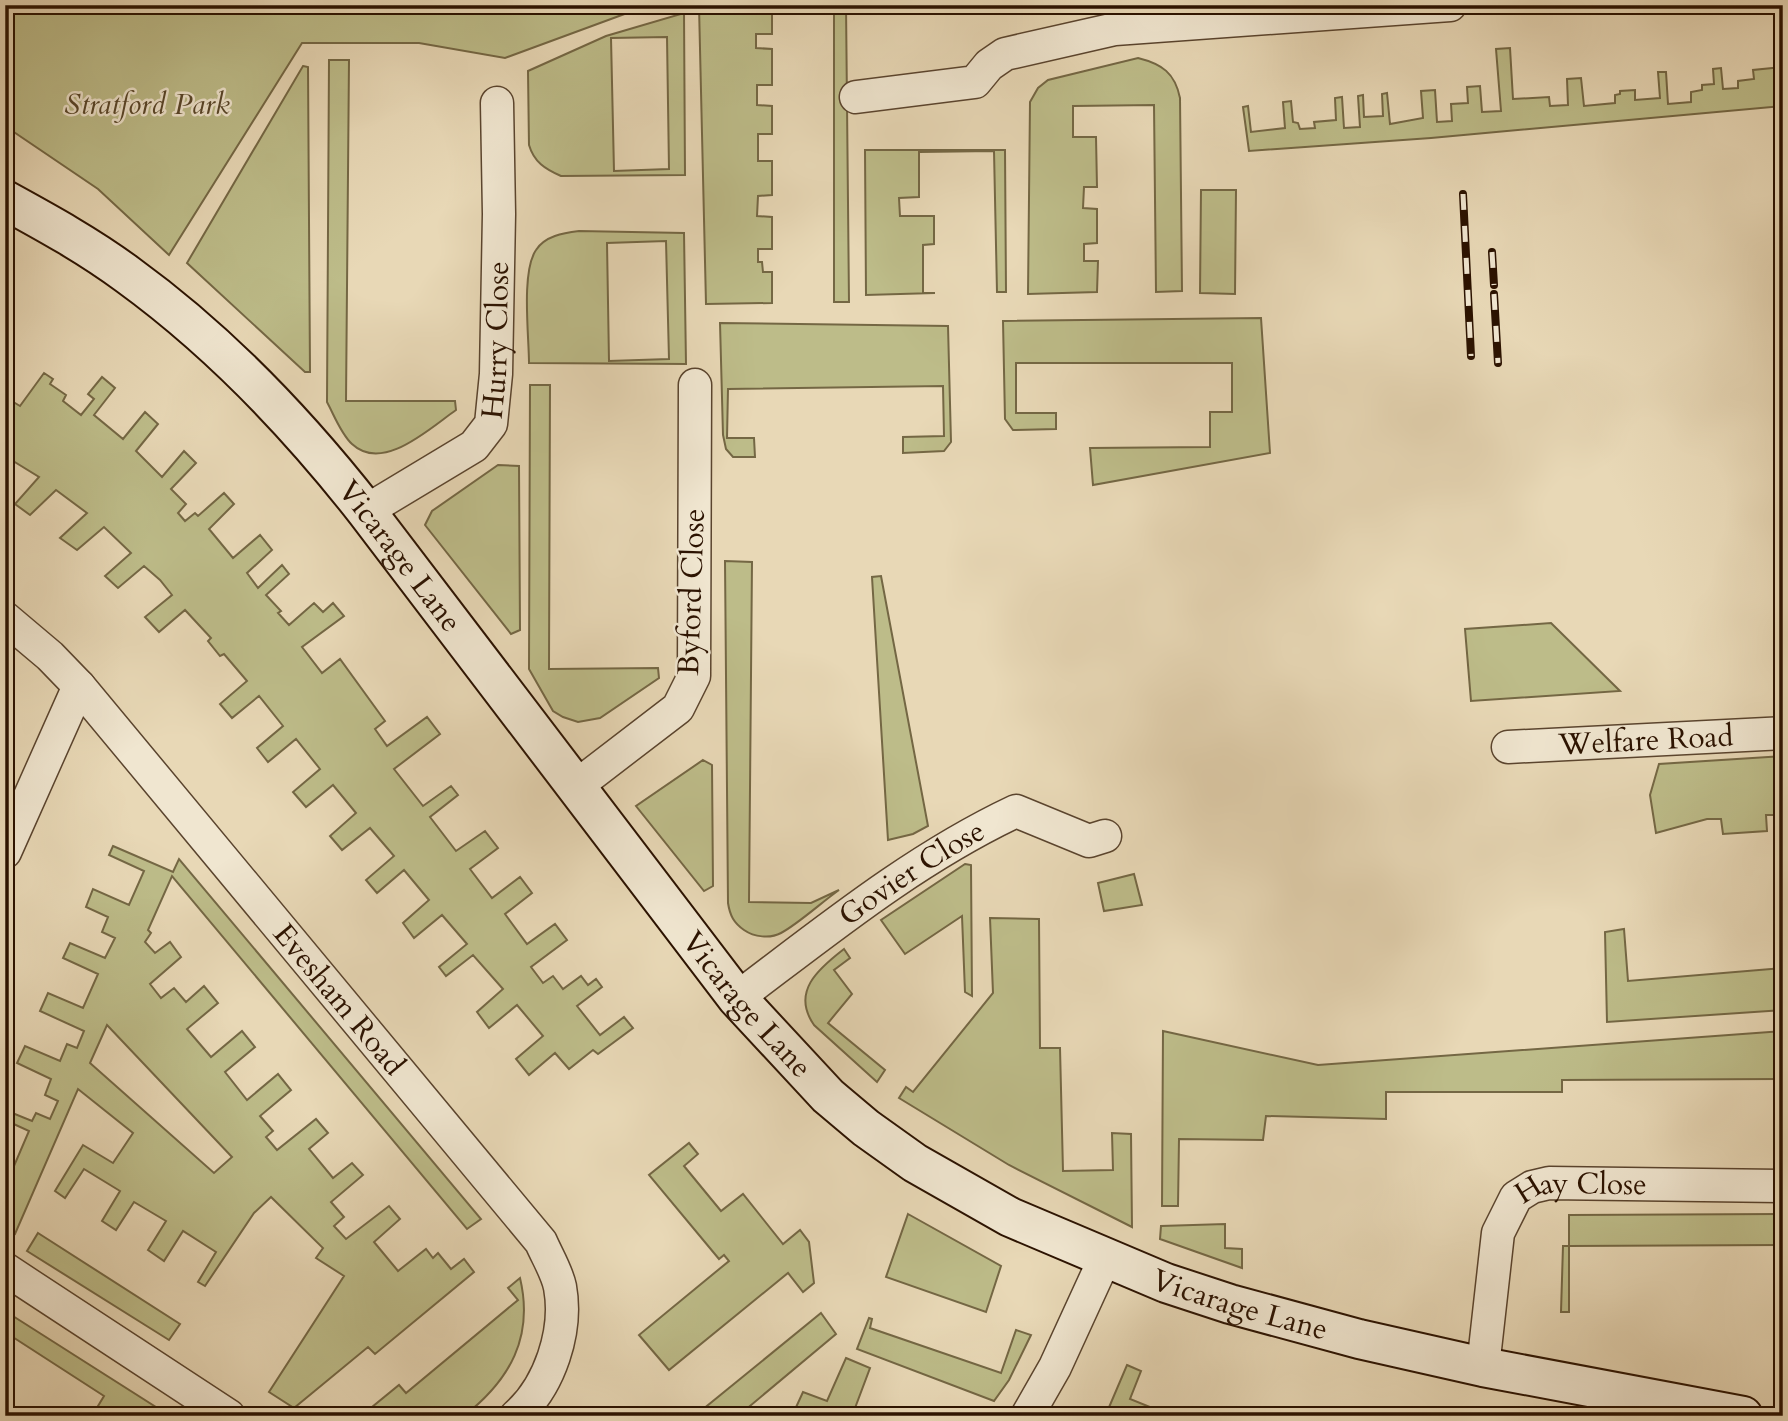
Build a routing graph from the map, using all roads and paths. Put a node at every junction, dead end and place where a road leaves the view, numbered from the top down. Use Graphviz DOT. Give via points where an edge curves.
graph roads {
  1 [pos="1450,5"];
  2 [pos="856,97"];
  3 [pos="497,103"];
  4 [pos="5,200"];
  5 [pos="695,385"];
  6 [pos="366,511"];
  7 [pos="5,618"];
  8 [pos="79,686"];
  9 [pos="1783,733"];
  10 [pos="1508,747"];
  11 [pos="575,787"];
  12 [pos="1105,836"];
  13 [pos="5,852"];
  14 [pos="737,998"];
  15 [pos="1783,1186"];
  16 [pos="1105,1258"];
  17 [pos="5,1269"];
  18 [pos="1483,1367"];
  19 [pos="1699,1412"];
  20 [pos="229,1416"];
  21 [pos="516,1416"];
  22 [pos="1027,1416"];
  23 [pos="1743,1416"];
  1 -- 2 [label="street" via="1115,29 1005,54 975,82"];
  3 -- 6 [label="street, Hurry Close" via="499,214 491,424 474,446"];
  4 -- 6 [label="main road, Vicarage Lane" via="128,274 209,341 276,404"];
  5 -- 11 [label="street, Byford Close" via="694,676 678,708"];
  6 -- 11 [label="main road, Vicarage Lane"];
  7 -- 8 [label="street, Evesham Road"];
  8 -- 13 [label="street"];
  8 -- 21 [label="street, Evesham Road" via="541,1242 559,1285 559,1336 537,1391"];
  9 -- 10 [label="street, Welfare Road"];
  11 -- 14 [label="main road, Vicarage Lane"];
  12 -- 14 [label="street, Govier Close" via="1089,841 1016,811 976,830 875,895"];
  14 -- 16 [label="main road, Vicarage Lane" via="828,1097 915,1163 1010,1217"];
  15 -- 18 [label="street, Hay Close" via="1549,1183 1532,1187 1516,1197 1498,1233"];
  16 -- 18 [label="main road, Vicarage Lane" via="1230,1304"];
  16 -- 22 [label="street"];
  17 -- 20 [label="street"];
  18 -- 19 [label="main road, Vicarage Lane"];
  19 -- 23 [label="main road, Vicarage Lane"];
}
